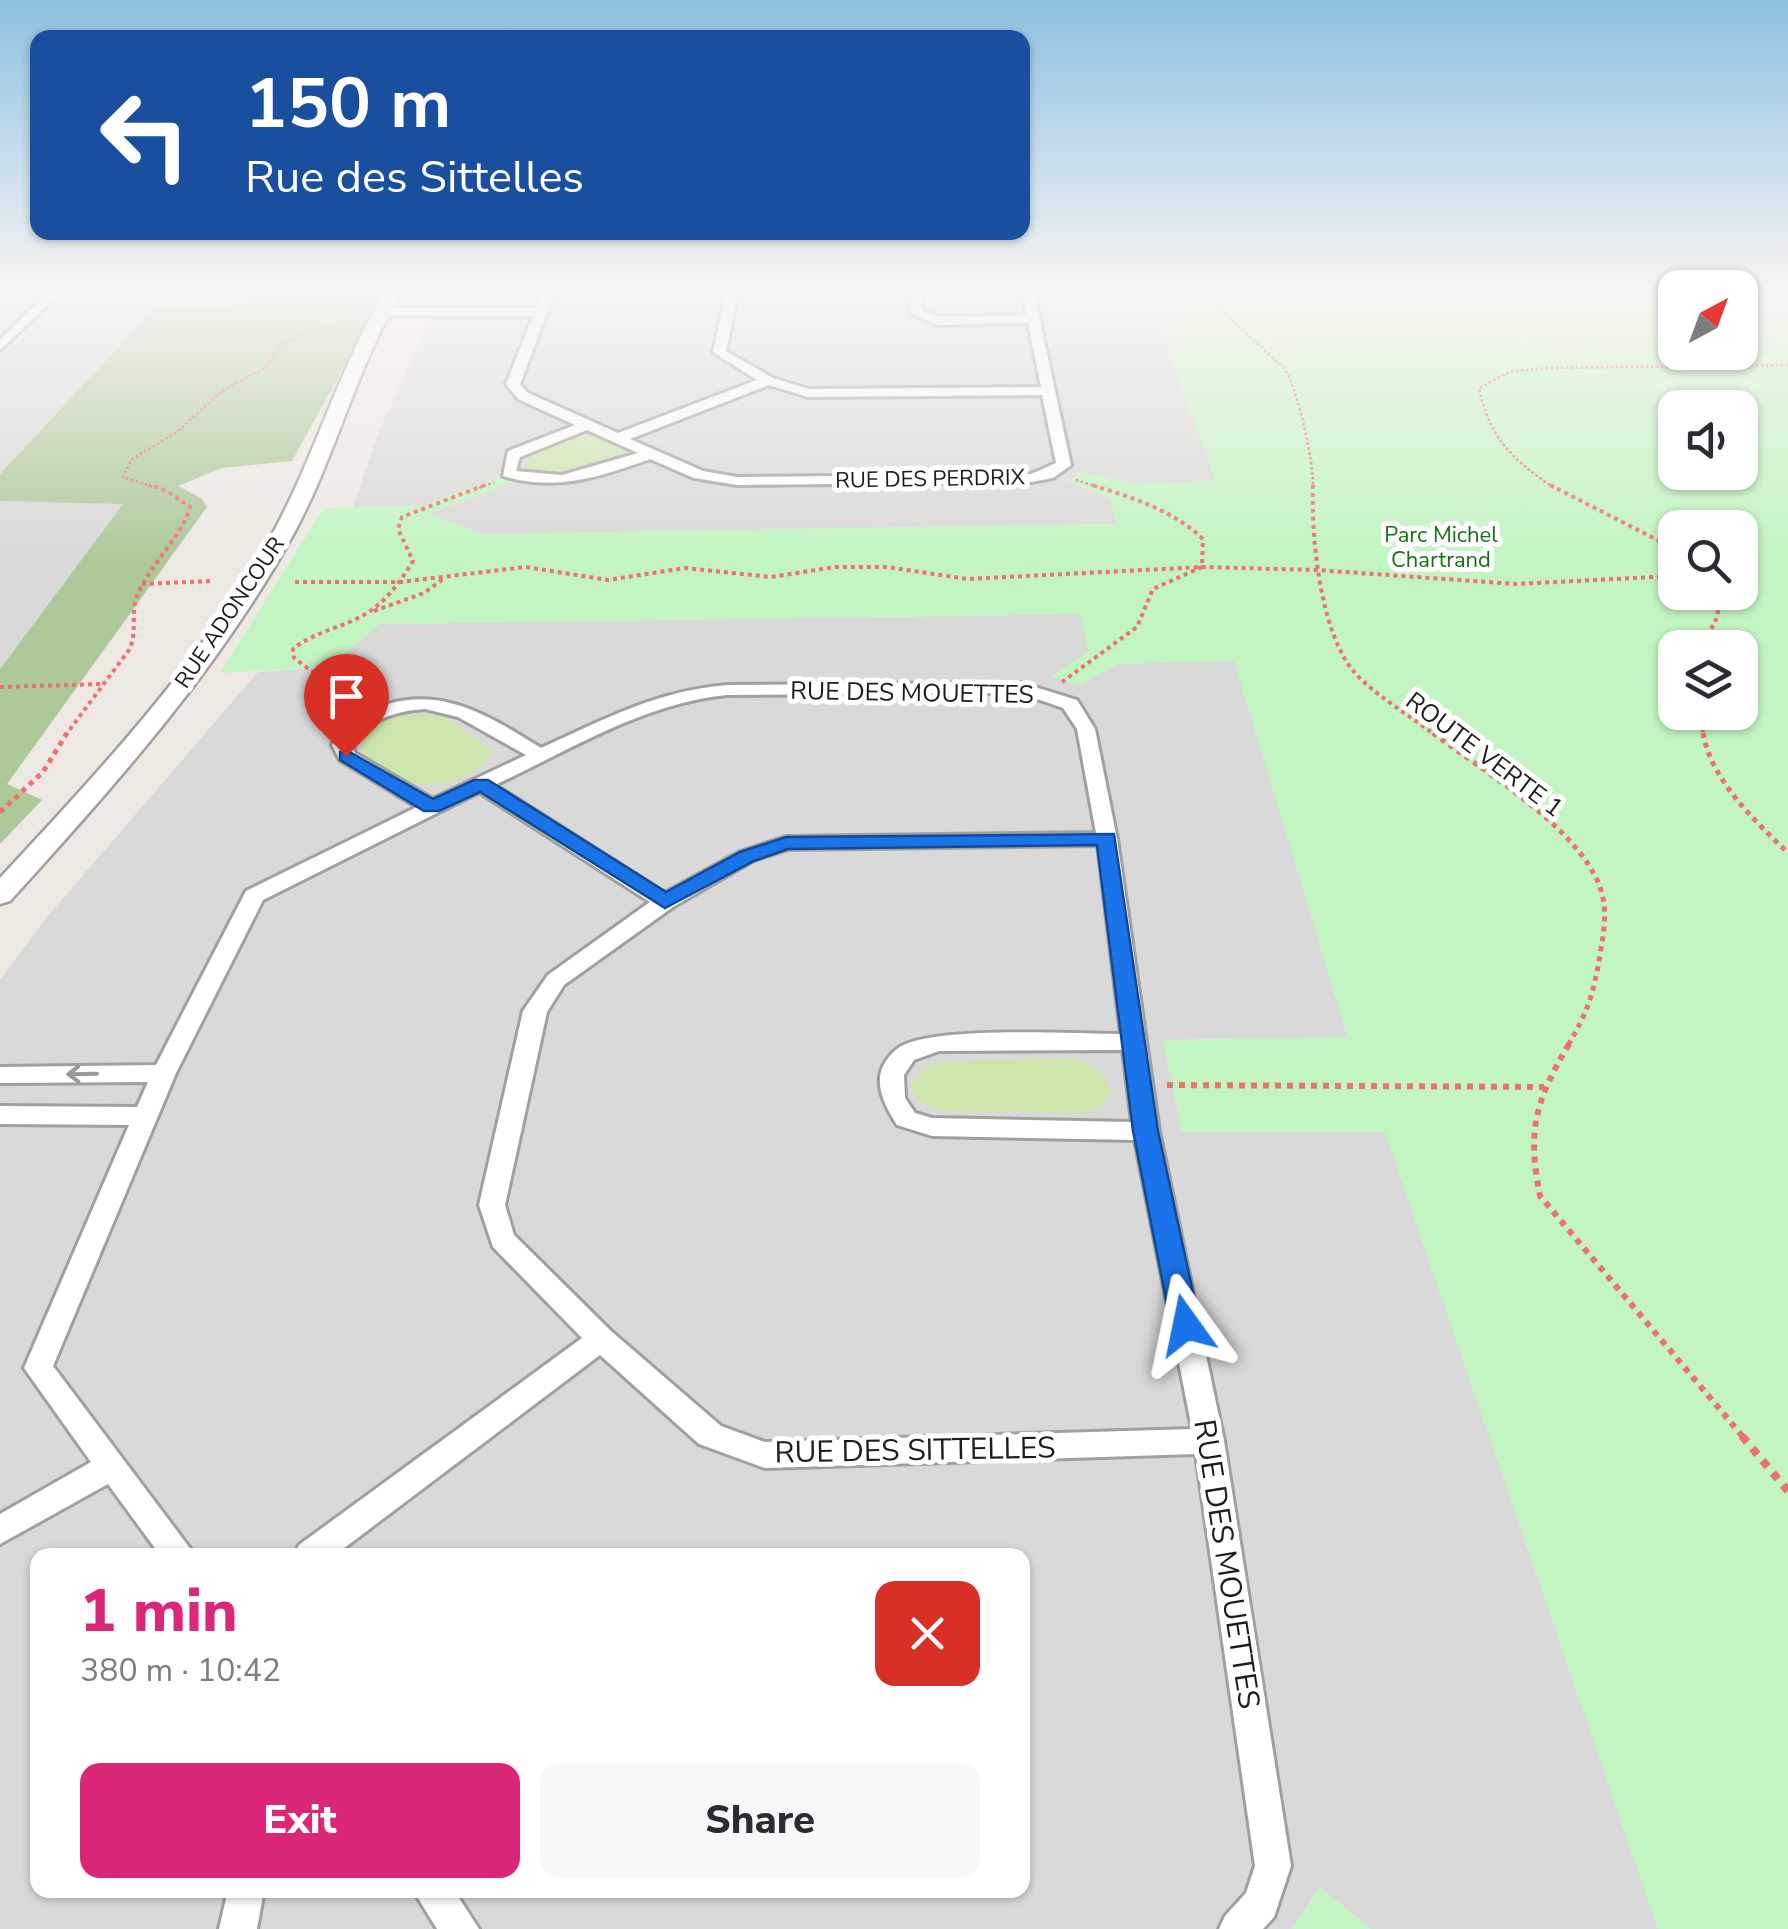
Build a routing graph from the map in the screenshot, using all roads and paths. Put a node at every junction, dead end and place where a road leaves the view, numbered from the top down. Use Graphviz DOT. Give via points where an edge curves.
graph roads {
  1 [pos="246,379"];
  2 [pos="349,379"];
  3 [pos="515,379"];
  4 [pos="765,379"];
  5 [pos="1046,379"];
  6 [pos="1292,379"];
  7 [pos="1496,379"];
  8 [pos="768,381"];
  9 [pos="1048,391"];
  10 [pos="585,426"];
  11 [pos="616,439"];
  12 [pos="648,454"];
  13 [pos="1054,472"];
  14 [pos="514,475"];
  15 [pos="1658,541"];
  16 [pos="1202,567"];
  17 [pos="1317,570"];
  18 [pos="1658,577"];
  19 [pos="443,579"];
  20 [pos="211,581"];
  21 [pos="294,582"];
  22 [pos="400,582"];
  23 [pos="142,584"];
  24 [pos="371,612"];
  25 [pos="104,684"];
  26 [pos="0,686"];
  27 [pos="1046,694"];
  28 [pos="372,716"];
  29 [pos="1703,730"];
  30 [pos="539,756"];
  31 [pos="481,784"];
  32 [pos="432,807"];
  33 [pos="0,812"];
  34 [pos="1107,838"];
  35 [pos="1788,853"];
  36 [pos="0,895"];
  37 [pos="665,902"];
  38 [pos="1132,1042"];
  39 [pos="164,1073"];
  40 [pos="0,1075"];
  41 [pos="1138,1085"];
  42 [pos="1544,1087"];
  43 [pos="0,1116"];
  44 [pos="148,1116"];
  45 [pos="1146,1131"];
  46 [pos="600,1339"];
  47 [pos="1210,1442"];
  48 [pos="112,1466"];
  49 [pos="1788,1491"];
  50 [pos="0,1530"];
  51 [pos="174,1548"];
  52 [pos="319,1548"];
  53 [pos="244,1898"];
  54 [pos="437,1898"];
  55 [pos="238,1929"];
  56 [pos="460,1929"];
  57 [pos="1238,1929"];
  1 -- 23 [label="path" via="122,471 127,480 177,496 192,511"];
  2 -- 36 [label="street, RUE ADONCOUR" via="301,500 256,578 147,728"];
  3 -- 10 [label="street, RUE DES PERDRIX" via="523,396"];
  4 -- 8 [label="street"];
  5 -- 9 [label="street, RUE DES PERDRIX"];
  6 -- 17 [label="path, ROUTE VERTE 1" via="1314,467"];
  7 -- 15 [label="path" via="1479,388 1484,418 1513,460"];
  8 -- 9 [label="street" via="808,393"];
  8 -- 11 [label="street"];
  9 -- 13 [label="street, RUE DES PERDRIX" via="1064,465"];
  10 -- 11 [label="street, RUE DES PERDRIX"];
  10 -- 14 [label="street" via="514,454 508,463"];
  11 -- 12 [label="street, RUE DES PERDRIX"];
  12 -- 13 [label="street, RUE DES PERDRIX" via="699,475 737,480 1031,478"];
  12 -- 14 [label="street" via="558,481"];
  13 -- 16 [label="path" via="1188,522 1203,539"];
  14 -- 22 [label="path" via="402,518 398,529 413,561"];
  16 -- 17 [label="path"];
  16 -- 19 [label="path" via="967,579 887,568 835,567 771,577 685,568 608,580 526,567"];
  16 -- 27 [label="path" via="1153,589 1137,627"];
  17 -- 18 [label="path" via="1516,584"];
  17 -- 42 [label="path, ROUTE VERTE 1" via="1355,674 1550,823 1586,861 1600,888 1606,916 1592,1004"];
  19 -- 22 [label="path"];
  19 -- 24 [label="path" via="424,594"];
  20 -- 23 [label="path"];
  21 -- 22 [label="path"];
  22 -- 24 [label="path"];
  23 -- 25 [label="path" via="134,640"];
  24 -- 28 [label="path" via="313,635 293,654"];
  25 -- 26 [label="path"];
  25 -- 33 [label="path" via="44,772"];
  27 -- 30 [label="street, RUE DES MOUETTES" via="1002,688 685,694"];
  27 -- 34 [label="street, RUE DES MOUETTES" via="1070,704 1086,729"];
  28 -- 30 [label="street" via="406,704 463,709"];
  28 -- 32 [label="street" via="348,731 346,756"];
  29 -- 35 [label="path" via="1719,769"];
  30 -- 31 [label="street, RUE DES MOUETTES"];
  31 -- 32 [label="street, RUE DES MOUETTES"];
  31 -- 37 [label="street"];
  32 -- 39 [label="street, RUE DES MOUETTES" via="254,896"];
  34 -- 37 [label="street, RUE DES SITTELLES" via="786,843 747,856"];
  34 -- 38 [label="street, RUE DES MOUETTES"];
  37 -- 46 [label="street, RUE DES SITTELLES" via="556,980 535,1011 492,1206 502,1240"];
  38 -- 41 [label="street, RUE DES MOUETTES"];
  38 -- 45 [label="street" via="937,1043 906,1054 892,1075 892,1099 906,1119 932,1127"];
  39 -- 40 [label="street, one-way"];
  39 -- 44 [label="street, RUE DES MOUETTES"];
  41 -- 42 [label="path"];
  41 -- 45 [label="street, RUE DES MOUETTES"];
  42 -- 49 [label="path, ROUTE VERTE 1" via="1530,1151 1540,1196"];
  43 -- 44 [label="street"];
  44 -- 48 [label="street, RUE DES MOUETTES" via="38,1368"];
  45 -- 47 [label="street, RUE DES MOUETTES"];
  46 -- 47 [label="street, RUE DES SITTELLES" via="710,1435 765,1455"];
  46 -- 52 [label="street"];
  47 -- 57 [label="street, RUE DES MOUETTES" via="1272,1866 1261,1904"];
  48 -- 50 [label="street"];
  48 -- 51 [label="street, RUE DES MOUETTES"];
  53 -- 55 [label="street"];
  54 -- 56 [label="street"];
}
